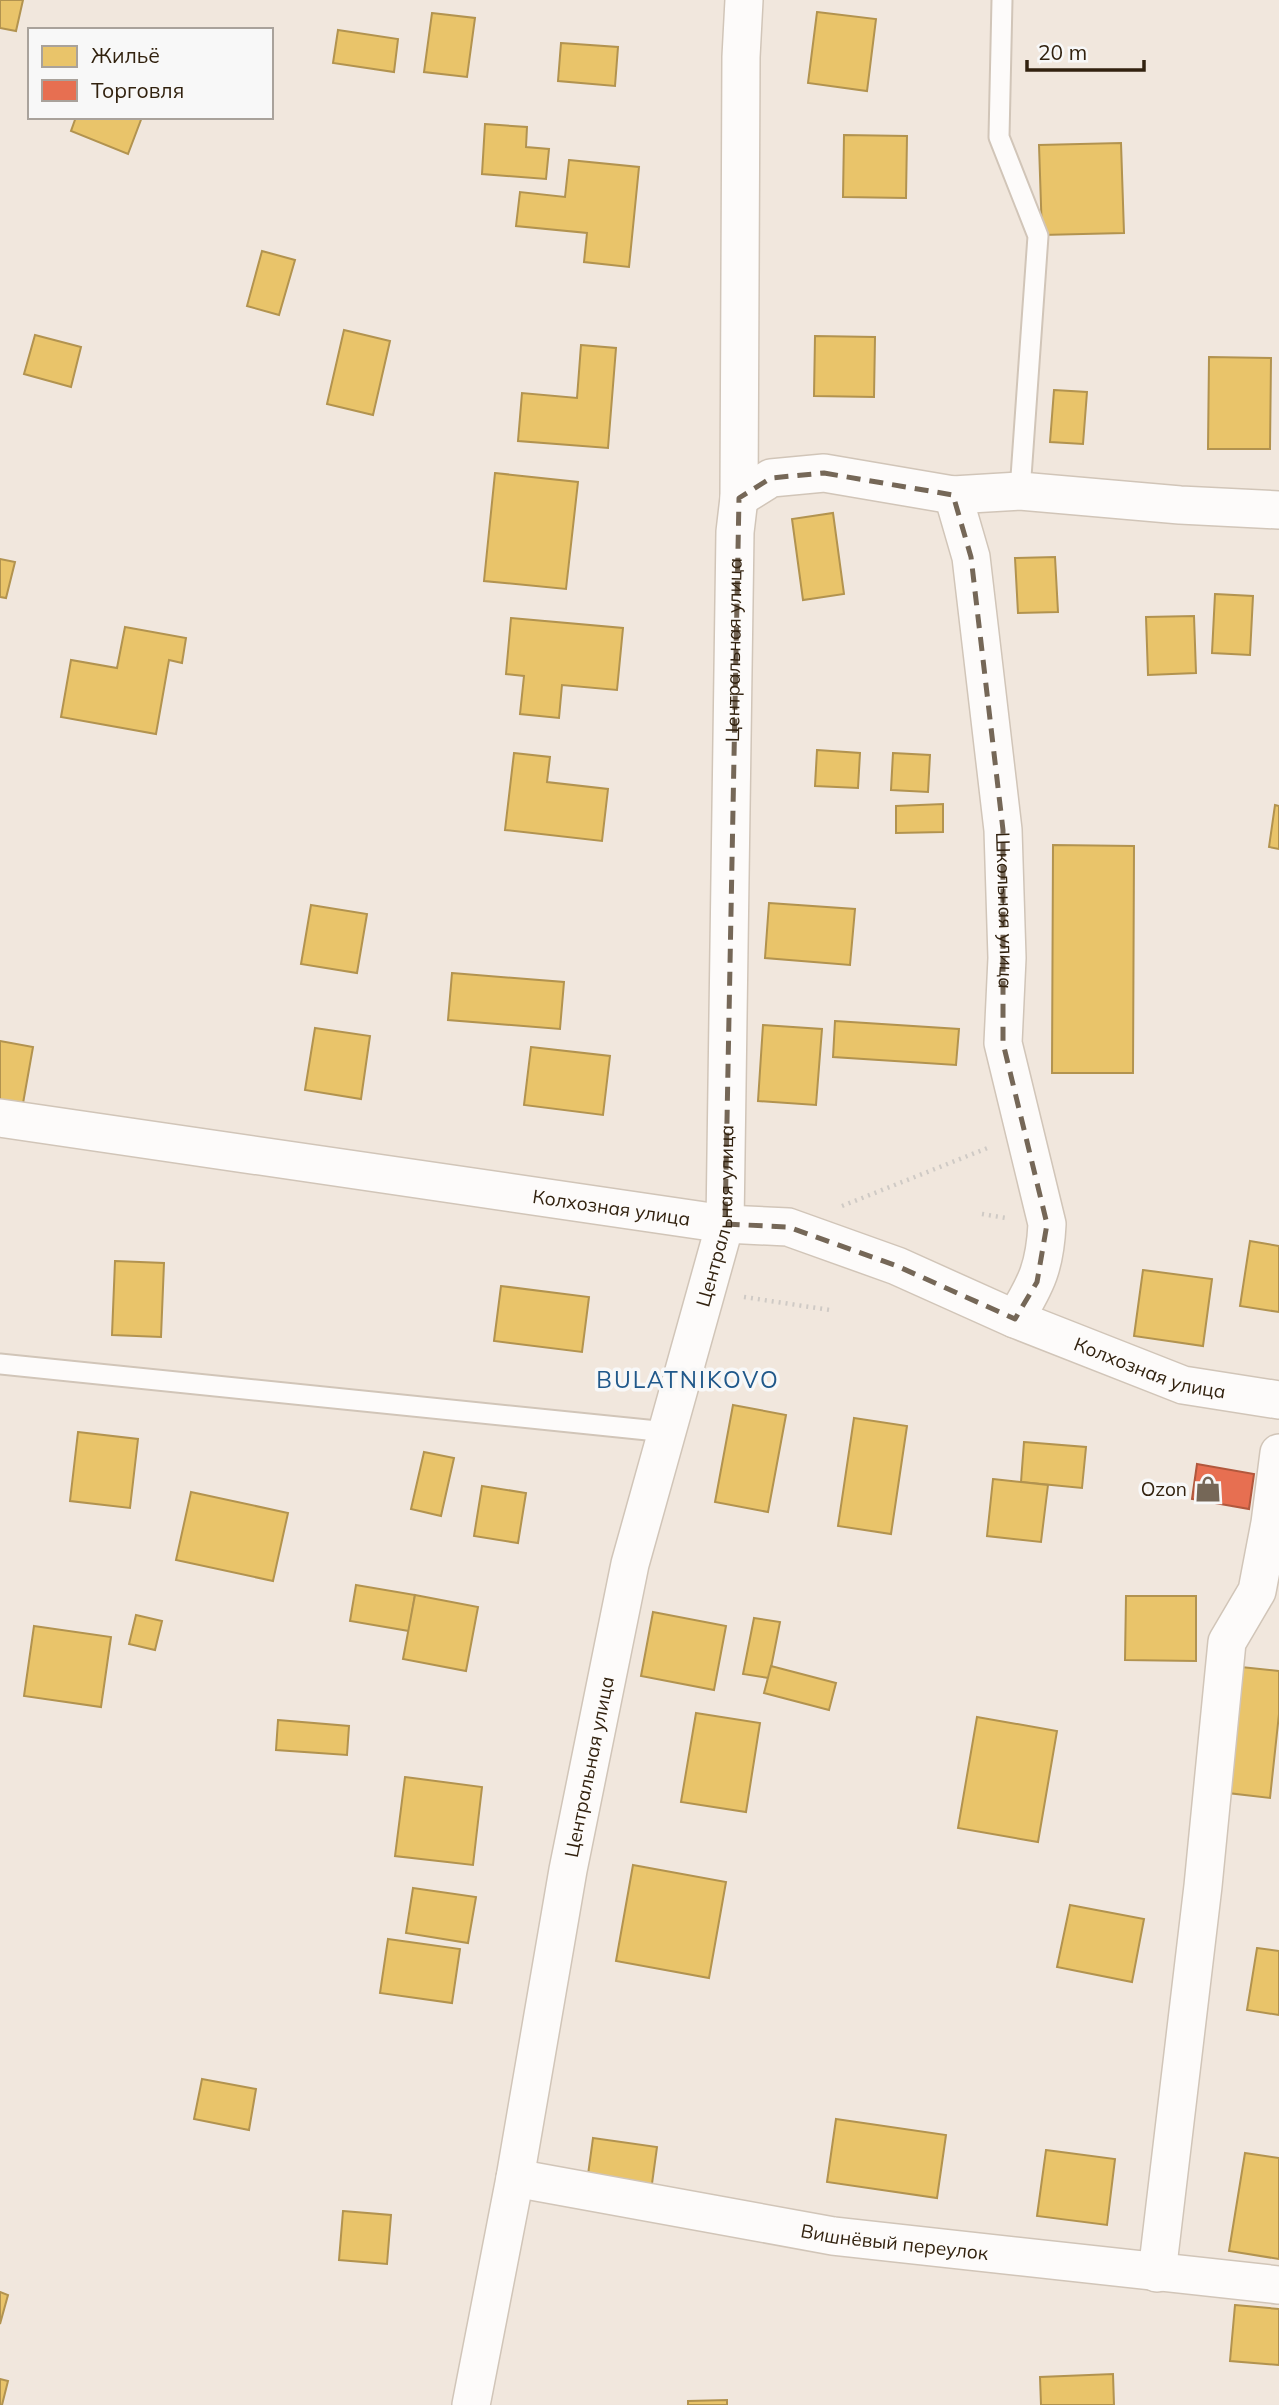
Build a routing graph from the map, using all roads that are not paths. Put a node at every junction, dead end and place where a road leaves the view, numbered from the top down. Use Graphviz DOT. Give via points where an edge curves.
graph roads {
  1 [pos="744,0"];
  2 [pos="1002,0"];
  3 [pos="1020,491"];
  4 [pos="953,495"];
  5 [pos="739,498"];
  6 [pos="1279,510"];
  7 [pos="0,1118"];
  8 [pos="724,1224"];
  9 [pos="1015,1319"];
  10 [pos="0,1363"];
  11 [pos="1279,1400"];
  12 [pos="667,1432"];
  13 [pos="1279,1453"];
  14 [pos="514,2178"];
  15 [pos="1157,2273"];
  16 [pos="1279,2285"];
  17 [pos="471,2405"];
  1 -- 5 [label="street, Центральная улица"];
  2 -- 3 [label="lane" via="999,136 1038,236"];
  3 -- 4 [label="street"];
  3 -- 6 [label="street"];
  4 -- 5 [label="street" via="824,473 771,478"];
  4 -- 9 [label="street, Школьная улица" via="971,556 1003,830 1007,958 1003,1043 1047,1224 1046,1254 1037,1282"];
  5 -- 8 [label="street, Центральная улица"];
  7 -- 8 [label="street, Колхозная улица"];
  8 -- 9 [label="street, Колхозная улица" via="788,1227 897,1266"];
  8 -- 12 [label="street, Центральная улица"];
  9 -- 11 [label="street, Колхозная улица" via="1184,1385"];
  10 -- 12 [label="lane"];
  12 -- 14 [label="street, Центральная улица" via="624,1591 568,1870"];
  13 -- 15 [label="street" via="1257,1591 1227,1642"];
  14 -- 15 [label="street, Вишнёвый переулок" via="833,2236"];
  14 -- 17 [label="street, Центральная улица"];
  15 -- 16 [label="street, Вишнёвый переулок"];
}
